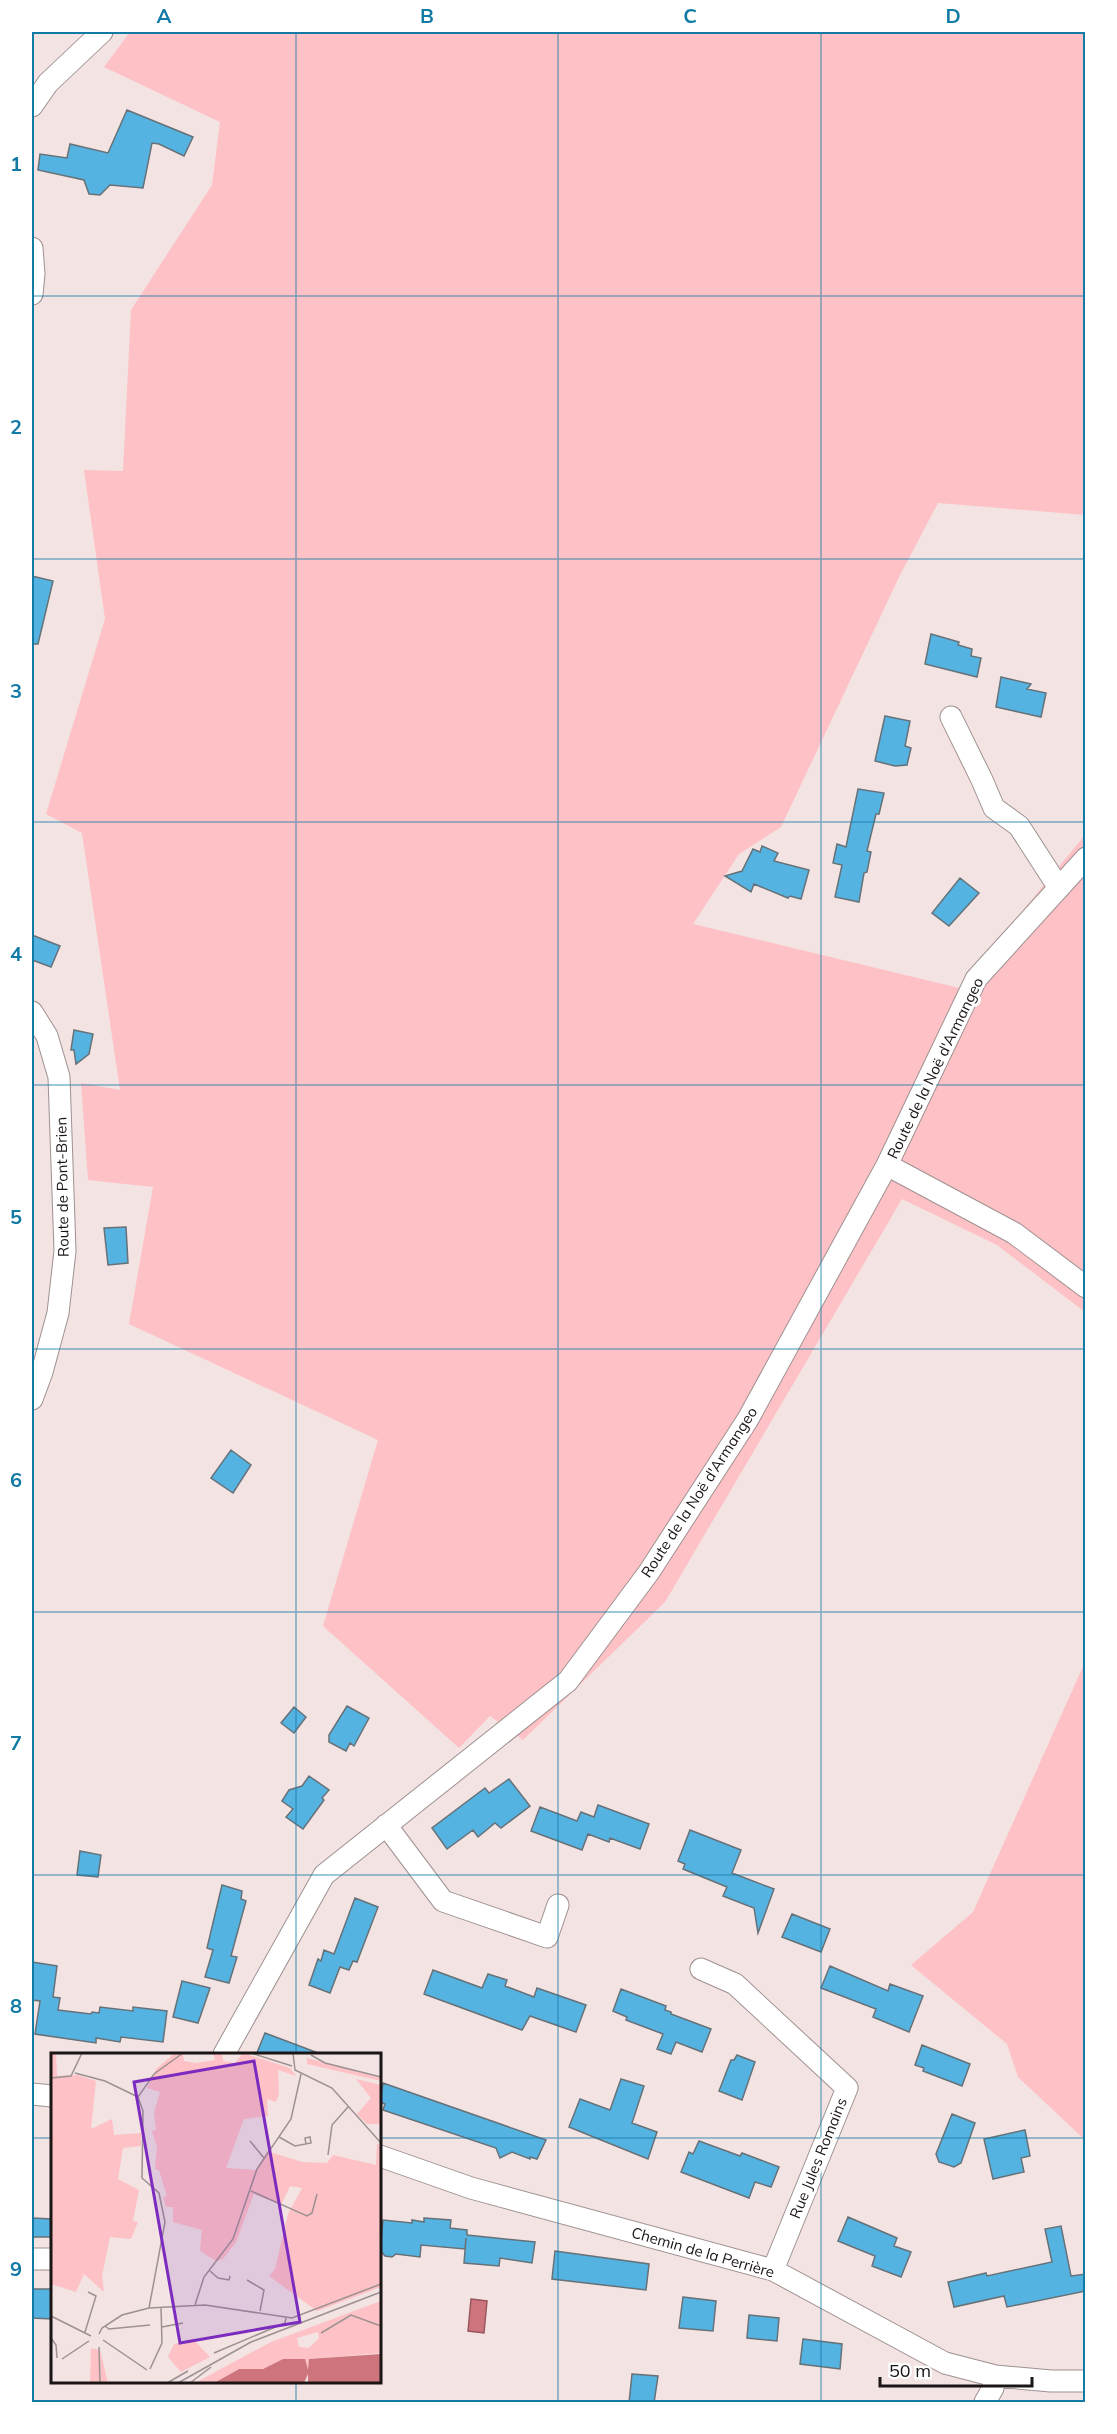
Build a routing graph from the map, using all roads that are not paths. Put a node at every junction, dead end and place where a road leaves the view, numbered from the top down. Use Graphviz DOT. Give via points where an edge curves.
graph roads {
  1 [pos="102,32"];
  2 [pos="32,106"];
  3 [pos="32,248"];
  4 [pos="32,294"];
  5 [pos="951,717"];
  6 [pos="1086,858"];
  7 [pos="1059,888"];
  8 [pos="32,1012"];
  9 [pos="887,1165"];
  10 [pos="1086,1287"];
  11 [pos="32,1399"];
  12 [pos="386,1825"];
  13 [pos="558,1905"];
  14 [pos="701,1969"];
  15 [pos="225,2053"];
  16 [pos="32,2094"];
  17 [pos="51,2096"];
  18 [pos="381,2156"];
  19 [pos="32,2259"];
  20 [pos="51,2259"];
  21 [pos="772,2270"];
  22 [pos="995,2376"];
  23 [pos="1086,2381"];
  24 [pos="985,2403"];
  1 -- 2 [label="street" via="48,83"];
  3 -- 4 [label="street"];
  5 -- 7 [label="street" via="994,808 1019,826"];
  6 -- 7 [label="street, Route de la Noë d'Armangeo"];
  7 -- 9 [label="street, Route de la Noë d'Armangeo" via="976,979"];
  8 -- 11 [label="street, Route de Pont-Brien" via="47,1036 59,1077 65,1251 58,1313"];
  9 -- 10 [label="street" via="1014,1233"];
  9 -- 12 [label="street, Route de la Noë d'Armangeo" via="748,1419 649,1572 568,1681"];
  12 -- 13 [label="street" via="443,1901 547,1937"];
  12 -- 15 [label="street, Route de la Noë d'Armangeo" via="324,1875"];
  14 -- 21 [label="street, Rue Jules Romains" via="735,1984 847,2088"];
  16 -- 17 [label="street"];
  18 -- 21 [label="street, Chemin de la Perrière" via="471,2188"];
  19 -- 20 [label="street"];
  21 -- 22 [label="street, Chemin de la Perrière" via="945,2363"];
  22 -- 23 [label="street, Chemin de la Perrière"];
  22 -- 24 [label="street"];
}
